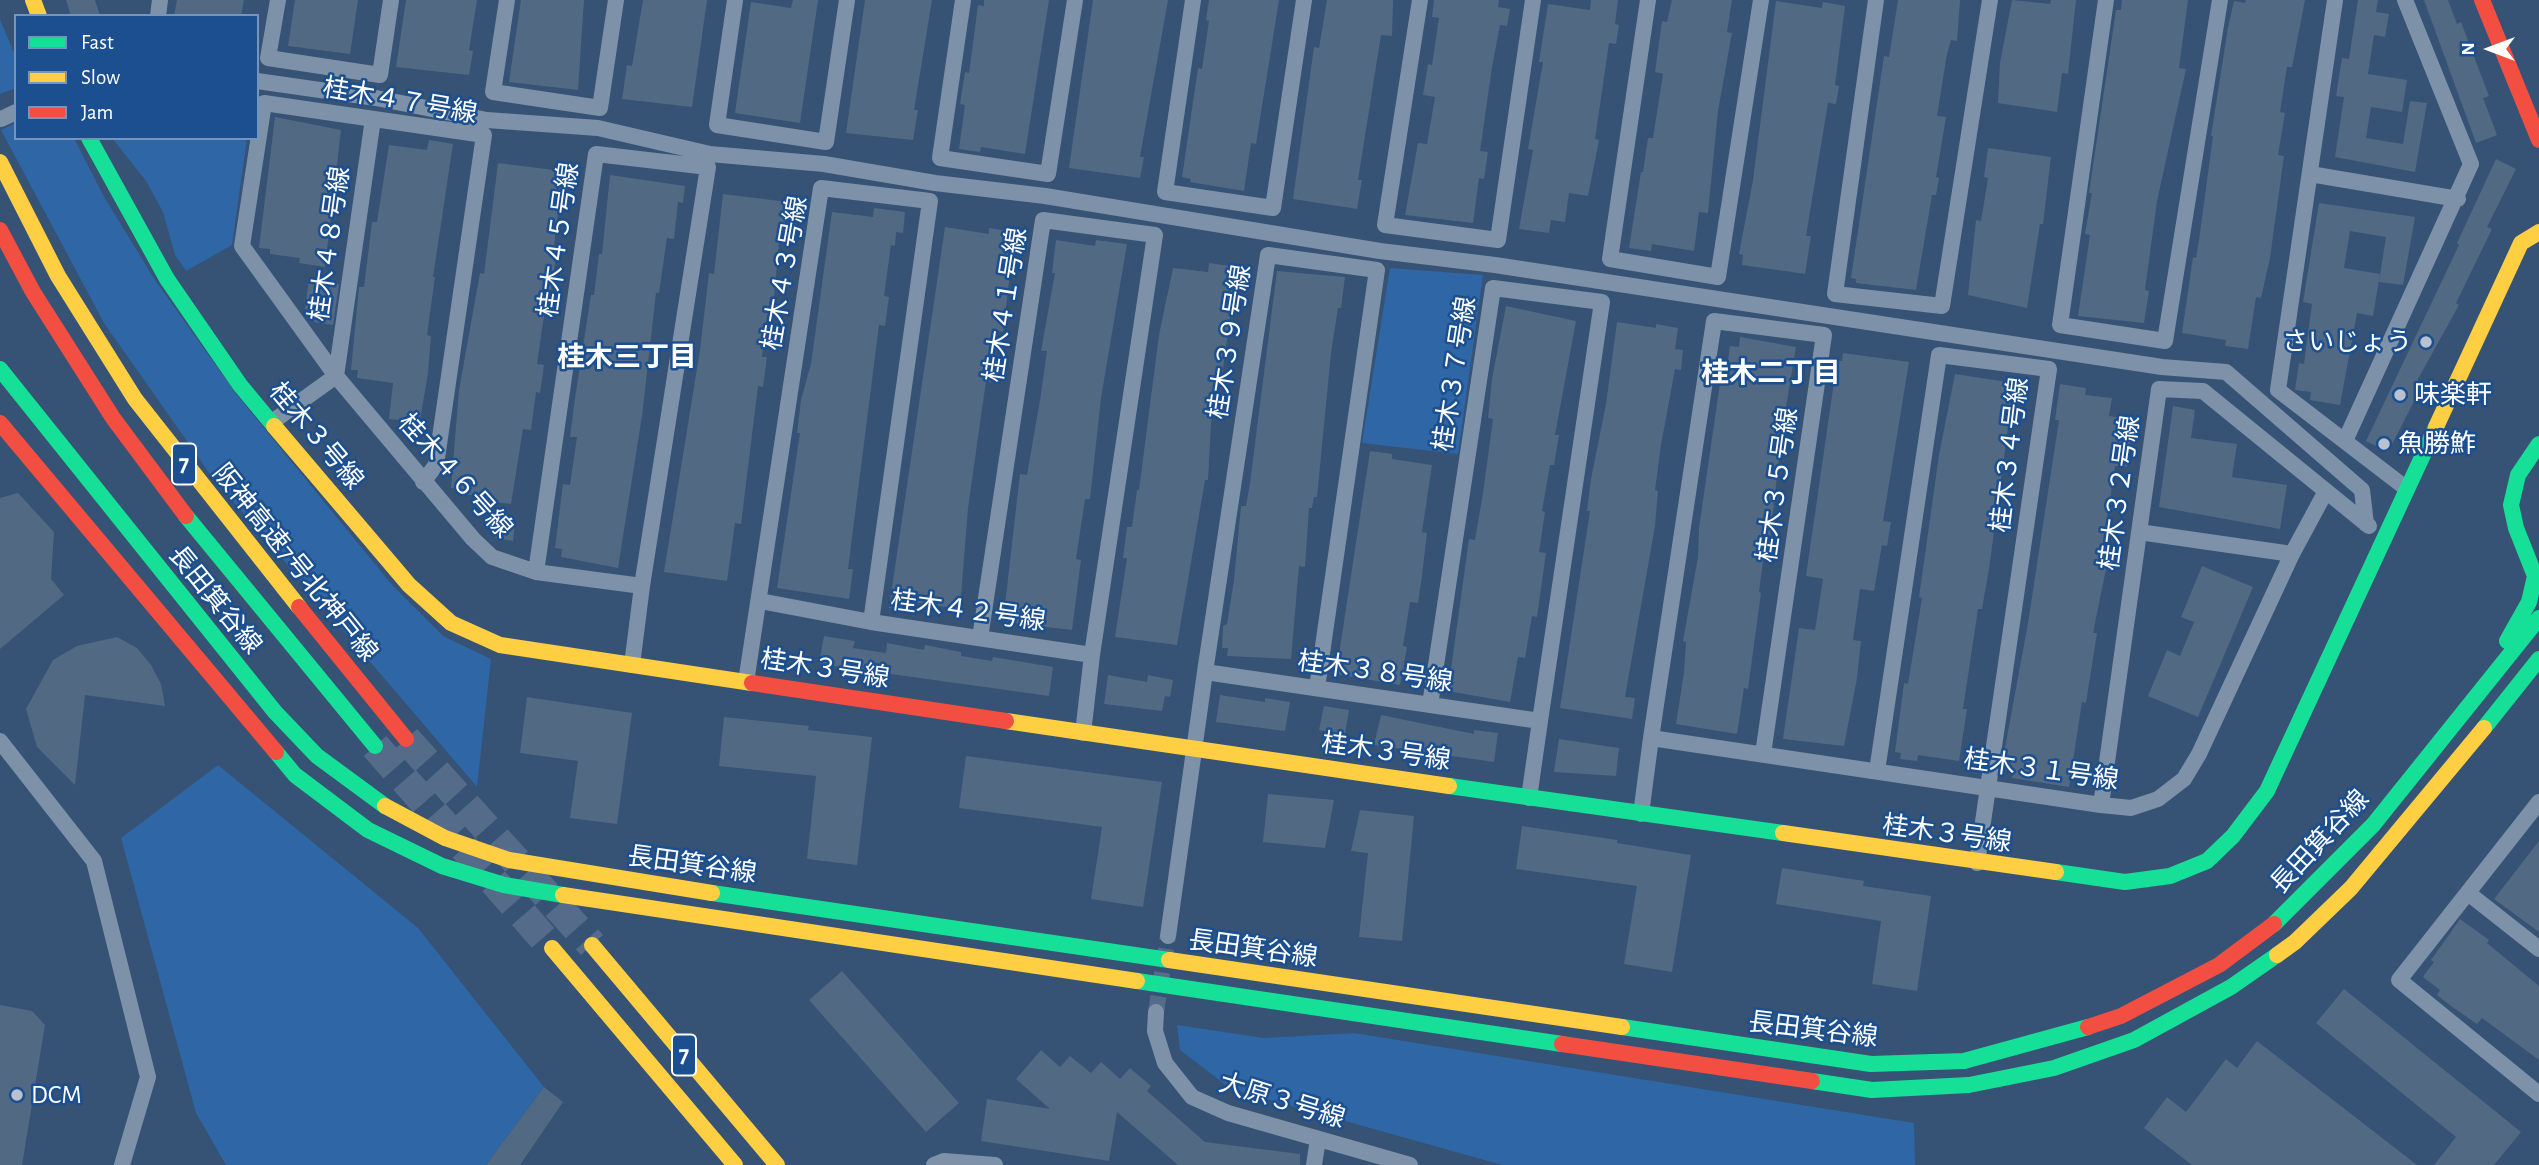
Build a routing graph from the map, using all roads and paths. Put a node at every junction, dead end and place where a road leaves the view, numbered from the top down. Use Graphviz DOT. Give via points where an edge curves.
graph roads {
  1 [pos="278,0"];
  2 [pos="391,0"];
  3 [pos="507,0"];
  4 [pos="616,0"];
  5 [pos="735,0"];
  6 [pos="847,0"];
  7 [pos="963,0"];
  8 [pos="1075,0"];
  9 [pos="1193,0"];
  10 [pos="1304,0"];
  11 [pos="1420,0"];
  12 [pos="1533,0"];
  13 [pos="1648,0"];
  14 [pos="1761,0"];
  15 [pos="1876,0"];
  16 [pos="1990,0"];
  17 [pos="2106,0"];
  18 [pos="2220,0"];
  19 [pos="2335,0"];
  20 [pos="2405,0"];
  21 [pos="2482,0"];
  22 [pos="259,81"];
  23 [pos="373,120"];
  24 [pos="259,136"];
  25 [pos="90,140"];
  26 [pos="258,140"];
  27 [pos="2539,140"];
  28 [pos="0,162"];
  29 [pos="2309,174"];
  30 [pos="2458,198"];
  31 [pos="0,230"];
  32 [pos="2539,232"];
  33 [pos="0,369"];
  34 [pos="336,376"];
  35 [pos="26,402"];
  36 [pos="0,422"];
  37 [pos="272,422"];
  38 [pos="2345,441"];
  39 [pos="2539,444"];
  40 [pos="2387,473"];
  41 [pos="424,482"];
  42 [pos="2407,489"];
  43 [pos="2362,490"];
  44 [pos="2326,491"];
  45 [pos="2366,524"];
  46 [pos="2516,528"];
  47 [pos="2139,532"];
  48 [pos="2384,538"];
  49 [pos="2539,547"];
  50 [pos="2292,554"];
  51 [pos="536,572"];
  52 [pos="642,586"];
  53 [pos="760,601"];
  54 [pos="2539,618"];
  55 [pos="871,622"];
  56 [pos="980,638"];
  57 [pos="1092,655"];
  58 [pos="2539,659"];
  59 [pos="632,665"];
  60 [pos="2539,671"];
  61 [pos="1205,672"];
  62 [pos="746,682"];
  63 [pos="2487,682"];
  64 [pos="1317,688"];
  65 [pos="2506,700"];
  66 [pos="1430,705"];
  67 [pos="1540,721"];
  68 [pos="1083,733"];
  69 [pos="1651,738"];
  70 [pos="406,739"];
  71 [pos="0,741"];
  72 [pos="375,746"];
  73 [pos="1192,749"];
  74 [pos="1763,754"];
  75 [pos="1877,771"];
  76 [pos="1988,788"];
  77 [pos="1530,798"];
  78 [pos="2539,802"];
  79 [pos="2101,805"];
  80 [pos="1641,814"];
  81 [pos="1977,863"];
  82 [pos="2468,893"];
  83 [pos="1168,936"];
  84 [pos="592,945"];
  85 [pos="552,948"];
  86 [pos="2539,949"];
  87 [pos="1157,1012"];
  88 [pos="2539,1094"];
  89 [pos="1318,1139"];
  90 [pos="122,1165"];
  91 [pos="735,1165"];
  92 [pos="777,1165"];
  93 [pos="934,1165"];
  94 [pos="995,1165"];
  95 [pos="1314,1165"];
  96 [pos="1410,1165"];
  1 -- 2 [label="street" via="268,58 380,75"];
  3 -- 4 [label="street" via="493,92 600,108"];
  5 -- 6 [label="street" via="717,125 826,142"];
  7 -- 8 [label="street" via="940,158 1048,174"];
  9 -- 10 [label="street" via="1165,192 1273,208"];
  11 -- 12 [label="street" via="1385,225 1498,240"];
  13 -- 14 [label="street" via="1610,259 1718,277"];
  15 -- 16 [label="street" via="1835,294 1942,306"];
  17 -- 18 [label="street" via="2060,325 2165,341"];
  19 -- 29 [label="street"];
  20 -- 30 [label="street" via="2472,164"];
  21 -- 27 [label="main road"];
  22 -- 43 [label="street" via="487,120 598,128 710,154 824,164 1380,251 2162,367 2226,372"];
  23 -- 24 [label="street, 桂木４７号線" via="264,103"];
  23 -- 34 [label="street, 桂木４８号線"];
  23 -- 41 [label="street, 桂木４７号線" via="484,135 436,465"];
  25 -- 37 [label="main road, 桂木３号線" via="167,279 240,385"];
  26 -- 34 [label="street, 桂木４７号線" via="242,246"];
  28 -- 70 [label="main road, 阪神高速7号北神戸線 / 7" via="58,276 135,399"];
  29 -- 30 [label="street"];
  29 -- 38 [label="street" via="2278,390"];
  30 -- 38 [label="street"];
  31 -- 72 [label="main road, 阪神高速7号北神戸線 / 7" via="33,292 113,418 186,517"];
  32 -- 42 [label="main road, 桂木３号線" via="2521,243"];
  33 -- 35 [label="main road, 長田箕谷線"];
  34 -- 37 [label="street"];
  34 -- 41 [label="street, 桂木４６号線"];
  35 -- 36 [label="main road"];
  35 -- 63 [label="main road, 長田箕谷線" via="275,712 317,756 377,802 445,838 509,860 585,874 1871,1064 1964,1061 2045,1041 2121,1016 2219,965 2278,921 2332,869"];
  36 -- 65 [label="main road, 長田箕谷線" via="295,775 368,830 442,866 504,886 1872,1090 1969,1085 2054,1068 2134,1040 2231,987 2295,942 2351,888"];
  37 -- 59 [label="main road, 桂木３号線" via="410,585 451,623 500,645"];
  38 -- 40 [label="street"];
  39 -- 46 [label="main road" via="2518,475 2511,505"];
  40 -- 42 [label="street"];
  40 -- 43 [label="street"];
  41 -- 51 [label="street, 桂木４６号線" via="492,557"];
  42 -- 48 [label="main road, 桂木３号線"];
  43 -- 45 [label="street"];
  44 -- 45 [label="street"];
  44 -- 47 [label="street, 桂木３２号線" via="2203,391 2160,388"];
  44 -- 50 [label="street, 桂木３１号線"];
  45 -- 48 [label="street"];
  46 -- 49 [label="main road"];
  46 -- 63 [label="main road" via="2535,576 2529,602"];
  47 -- 50 [label="street"];
  47 -- 79 [label="street, 桂木３２号線"];
  48 -- 81 [label="main road, 桂木３号線" via="2267,791 2207,861 2170,876 2125,882"];
  50 -- 79 [label="street, 桂木３１号線" via="2200,754 2184,779 2158,799 2131,808"];
  51 -- 52 [label="street, 桂木４６号線"];
  51 -- 52 [label="street, 桂木４５号線" via="596,154 708,167"];
  52 -- 59 [label="street"];
  53 -- 55 [label="street, 桂木４２号線"];
  53 -- 55 [label="street, 桂木４３号線" via="821,188 930,201"];
  53 -- 62 [label="street, 桂木４３号線"];
  54 -- 63 [label="main road, 長田箕谷線"];
  55 -- 56 [label="street, 桂木４２号線"];
  56 -- 57 [label="street, 桂木４２号線"];
  56 -- 57 [label="street, 桂木４１号線" via="1043,220 1155,235"];
  57 -- 68 [label="street"];
  58 -- 65 [label="main road, 長田箕谷線"];
  59 -- 62 [label="main road, 桂木３号線"];
  60 -- 65 [label="main road"];
  61 -- 64 [label="street, 桂木３８号線"];
  61 -- 64 [label="street, 桂木３９号線" via="1268,255 1377,270"];
  61 -- 73 [label="street"];
  62 -- 68 [label="main road, 桂木３号線"];
  64 -- 66 [label="street, 桂木３８号線"];
  66 -- 67 [label="street, 桂木３８号線"];
  66 -- 67 [label="street, 桂木３７号線" via="1493,288 1602,302"];
  67 -- 77 [label="street"];
  68 -- 73 [label="main road, 桂木３号線"];
  69 -- 74 [label="street, 桂木３１号線"];
  69 -- 74 [label="street, 桂木３５号線" via="1714,321 1824,335"];
  69 -- 80 [label="street"];
  71 -- 90 [label="street" via="94,861 148,1077"];
  73 -- 77 [label="main road, 桂木３号線"];
  73 -- 83 [label="street"];
  74 -- 75 [label="street, 桂木３１号線"];
  75 -- 76 [label="street, 桂木３１号線"];
  75 -- 76 [label="street, 桂木３４号線" via="1939,355 2049,369"];
  76 -- 79 [label="street, 桂木３１号線"];
  76 -- 81 [label="street, 桂木３４号線"];
  77 -- 80 [label="main road, 桂木３号線"];
  78 -- 82 [label="street"];
  80 -- 81 [label="main road, 桂木３号線"];
  82 -- 86 [label="street"];
  82 -- 88 [label="street" via="2399,980"];
  84 -- 92 [label="main road, 7"];
  85 -- 91 [label="main road, 7"];
  87 -- 89 [label="street, 大原３号線" via="1155,1031 1165,1063 1192,1097 1227,1113"];
  89 -- 95 [label="street"];
  89 -- 96 [label="street, 大原３号線"];
  93 -- 94 [label="street" via="944,1161"];
}
